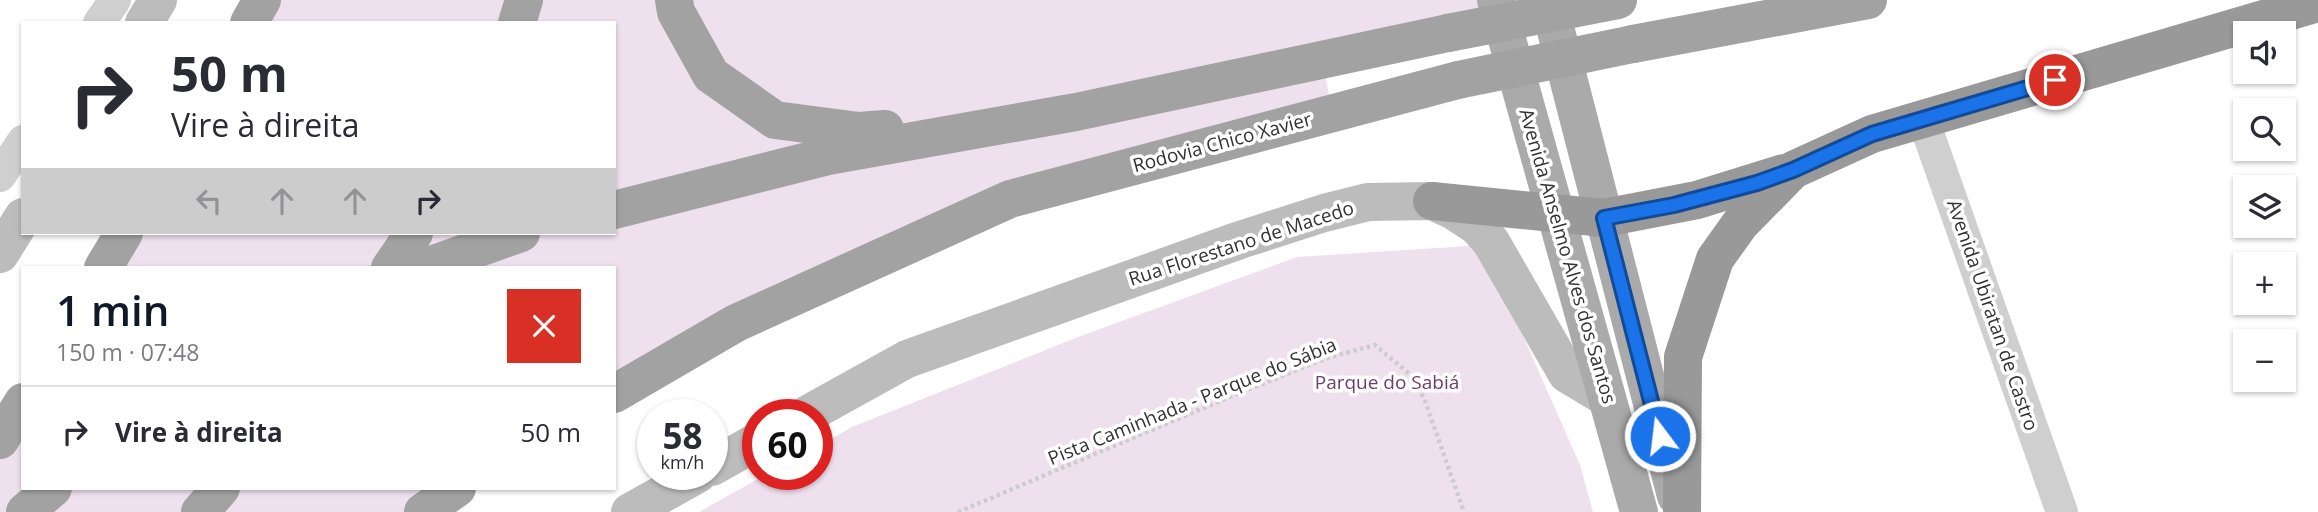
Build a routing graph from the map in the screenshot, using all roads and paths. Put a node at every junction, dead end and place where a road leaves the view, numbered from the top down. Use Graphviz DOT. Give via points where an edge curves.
graph roads {
  1 [pos="115,0"];
  2 [pos="158,0"];
  3 [pos="262,0"];
  4 [pos="524,0"];
  5 [pos="674,0"];
  6 [pos="1496,0"];
  7 [pos="1548,0"];
  8 [pos="1618,0"];
  9 [pos="1868,0"];
  10 [pos="2318,3"];
  11 [pos="100,21"];
  12 [pos="145,21"];
  13 [pos="250,21"];
  14 [pos="518,21"];
  15 [pos="1076,112"];
  16 [pos="1923,119"];
  17 [pos="21,144"];
  18 [pos="1793,170"];
  19 [pos="0,176"];
  20 [pos="1432,201"];
  21 [pos="616,209"];
  22 [pos="1558,215"];
  23 [pos="1604,218"];
  24 [pos="21,220"];
  25 [pos="123,235"];
  26 [pos="413,235"];
  27 [pos="515,235"];
  28 [pos="0,254"];
  29 [pos="104,266"];
  30 [pos="391,266"];
  31 [pos="429,266"];
  32 [pos="616,393"];
  33 [pos="1607,398"];
  34 [pos="833,400"];
  35 [pos="21,405"];
  36 [pos="0,440"];
  37 [pos="51,490"];
  38 [pos="219,490"];
  39 [pos="454,490"];
  40 [pos="669,490"];
  41 [pos="25,512"];
  42 [pos="200,512"];
  43 [pos="424,512"];
  44 [pos="630,512"];
  45 [pos="958,512"];
  46 [pos="1464,512"];
  47 [pos="1639,512"];
  48 [pos="1681,512"];
  49 [pos="2062,512"];
  1 -- 11 [label="street"];
  2 -- 12 [label="main road"];
  3 -- 13 [label="highway"];
  4 -- 14 [label="highway"];
  5 -- 15 [label="highway" via="676,12 711,75 775,120 859,131"];
  6 -- 22 [label="main road, Avenida Anselmo Alves dos Santos"];
  7 -- 23 [label="main road, Avenida Anselmo Alves dos Santos"];
  8 -- 15 [label="highway, bridge"];
  9 -- 32 [label="highway, Rodovia Chico Xavier, bridge" via="1458,80 1010,199 736,323"];
  10 -- 16 [label="highway"];
  15 -- 21 [label="highway" via="828,156"];
  16 -- 18 [label="highway" via="1872,134"];
  16 -- 49 [label="street, Avenida Ubiratan de Castro"];
  17 -- 19 [label="street"];
  18 -- 23 [label="highway" via="1697,200"];
  18 -- 48 [label="highway" via="1740,223 1715,259 1683,357"];
  20 -- 22 [label="highway"];
  20 -- 33 [label="main road, Rua Florestano de Macedo" via="1477,226 1491,242 1567,374"];
  20 -- 34 [label="main road, Rua Florestano de Macedo" via="1368,202 1240,240 907,359"];
  22 -- 23 [label="highway"];
  22 -- 33 [label="main road, Avenida Anselmo Alves dos Santos"];
  23 -- 48 [label="main road, Avenida Anselmo Alves dos Santos"];
  24 -- 28 [label="main road"];
  25 -- 29 [label="highway"];
  26 -- 30 [label="highway"];
  27 -- 31 [label="highway"];
  33 -- 47 [label="main road, Avenida Anselmo Alves dos Santos"];
  35 -- 36 [label="highway"];
  37 -- 41 [label="highway"];
  38 -- 42 [label="highway"];
  39 -- 43 [label="highway"];
  40 -- 44 [label="main road"];
  45 -- 46 [label="path, Pista Caminhada - Parque do Sábia" via="1326,358 1375,345 1413,377"];
}
